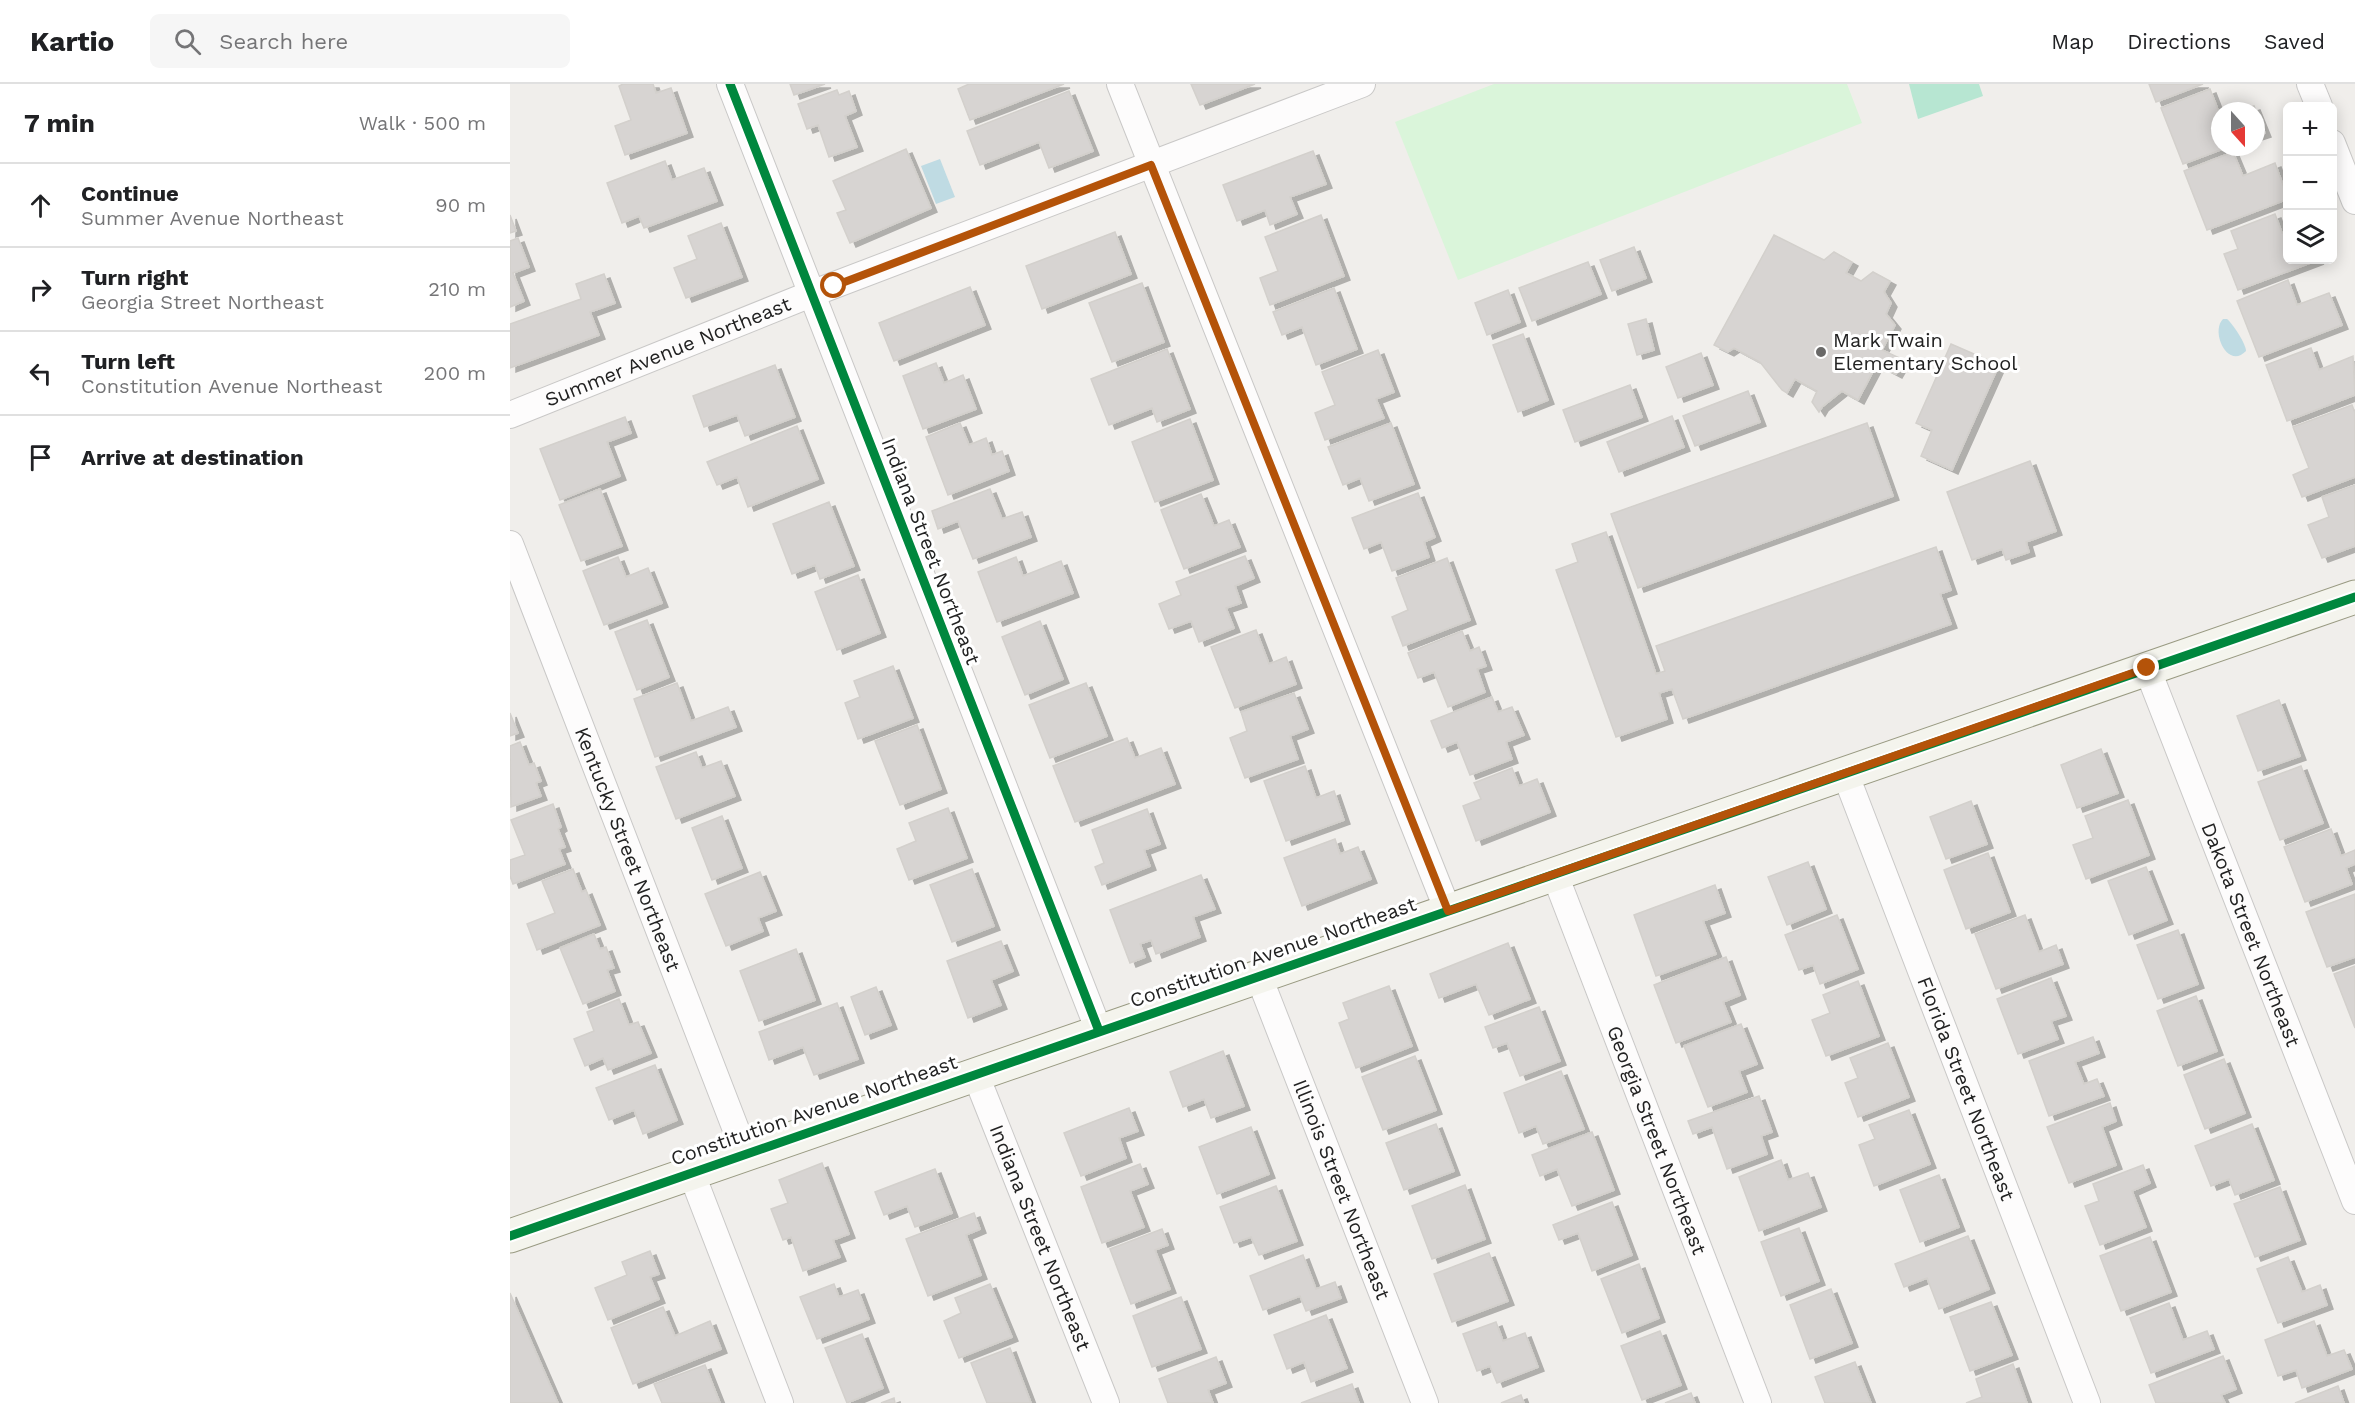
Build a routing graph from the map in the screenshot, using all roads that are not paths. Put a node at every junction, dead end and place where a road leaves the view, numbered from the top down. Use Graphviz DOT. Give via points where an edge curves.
graph roads {
  1 [pos="730,84"];
  2 [pos="1120,84"];
  3 [pos="1362,84"];
  4 [pos="2310,84"];
  5 [pos="2317,102"];
  6 [pos="2337,156"];
  7 [pos="1151,165"];
  8 [pos="2355,201"];
  9 [pos="811,294"];
  10 [pos="510,415"];
  11 [pos="510,544"];
  12 [pos="2355,597"];
  13 [pos="2147,668"];
  14 [pos="1845,773"];
  15 [pos="1555,875"];
  16 [pos="1448,911"];
  17 [pos="1259,977"];
  18 [pos="1099,1031"];
  19 [pos="975,1073"];
  20 [pos="745,1153"];
  21 [pos="691,1172"];
  22 [pos="2355,1201"];
  23 [pos="510,1236"];
  24 [pos="780,1403"];
  25 [pos="1106,1403"];
  26 [pos="1425,1403"];
  27 [pos="1758,1403"];
  28 [pos="2087,1403"];
  1 -- 9 [label="street, Indiana Street Northeast"];
  2 -- 7 [label="street"];
  3 -- 7 [label="street, Summer Avenue Northeast"];
  4 -- 5 [label="street"];
  6 -- 8 [label="street"];
  7 -- 9 [label="street, Summer Avenue Northeast"];
  7 -- 16 [label="street"];
  9 -- 10 [label="street, Summer Avenue Northeast"];
  9 -- 18 [label="street, Indiana Street Northeast"];
  11 -- 20 [label="street, Kentucky Street Northeast"];
  12 -- 13 [label="street, Constitution Avenue Northeast"];
  13 -- 14 [label="street, Constitution Avenue Northeast"];
  13 -- 22 [label="street, Dakota Street Northeast"];
  14 -- 15 [label="street, Constitution Avenue Northeast"];
  14 -- 28 [label="street, Florida Street Northeast"];
  15 -- 16 [label="street, Constitution Avenue Northeast"];
  15 -- 27 [label="street, Georgia Street Northeast"];
  16 -- 17 [label="street, Constitution Avenue Northeast"];
  17 -- 18 [label="street, Constitution Avenue Northeast"];
  17 -- 26 [label="street, Illinois Street Northeast"];
  18 -- 19 [label="street, Constitution Avenue Northeast"];
  19 -- 20 [label="street, Constitution Avenue Northeast"];
  19 -- 25 [label="street, Indiana Street Northeast"];
  20 -- 21 [label="street, Constitution Avenue Northeast"];
  21 -- 23 [label="street, Constitution Avenue Northeast"];
  21 -- 24 [label="street"];
}
